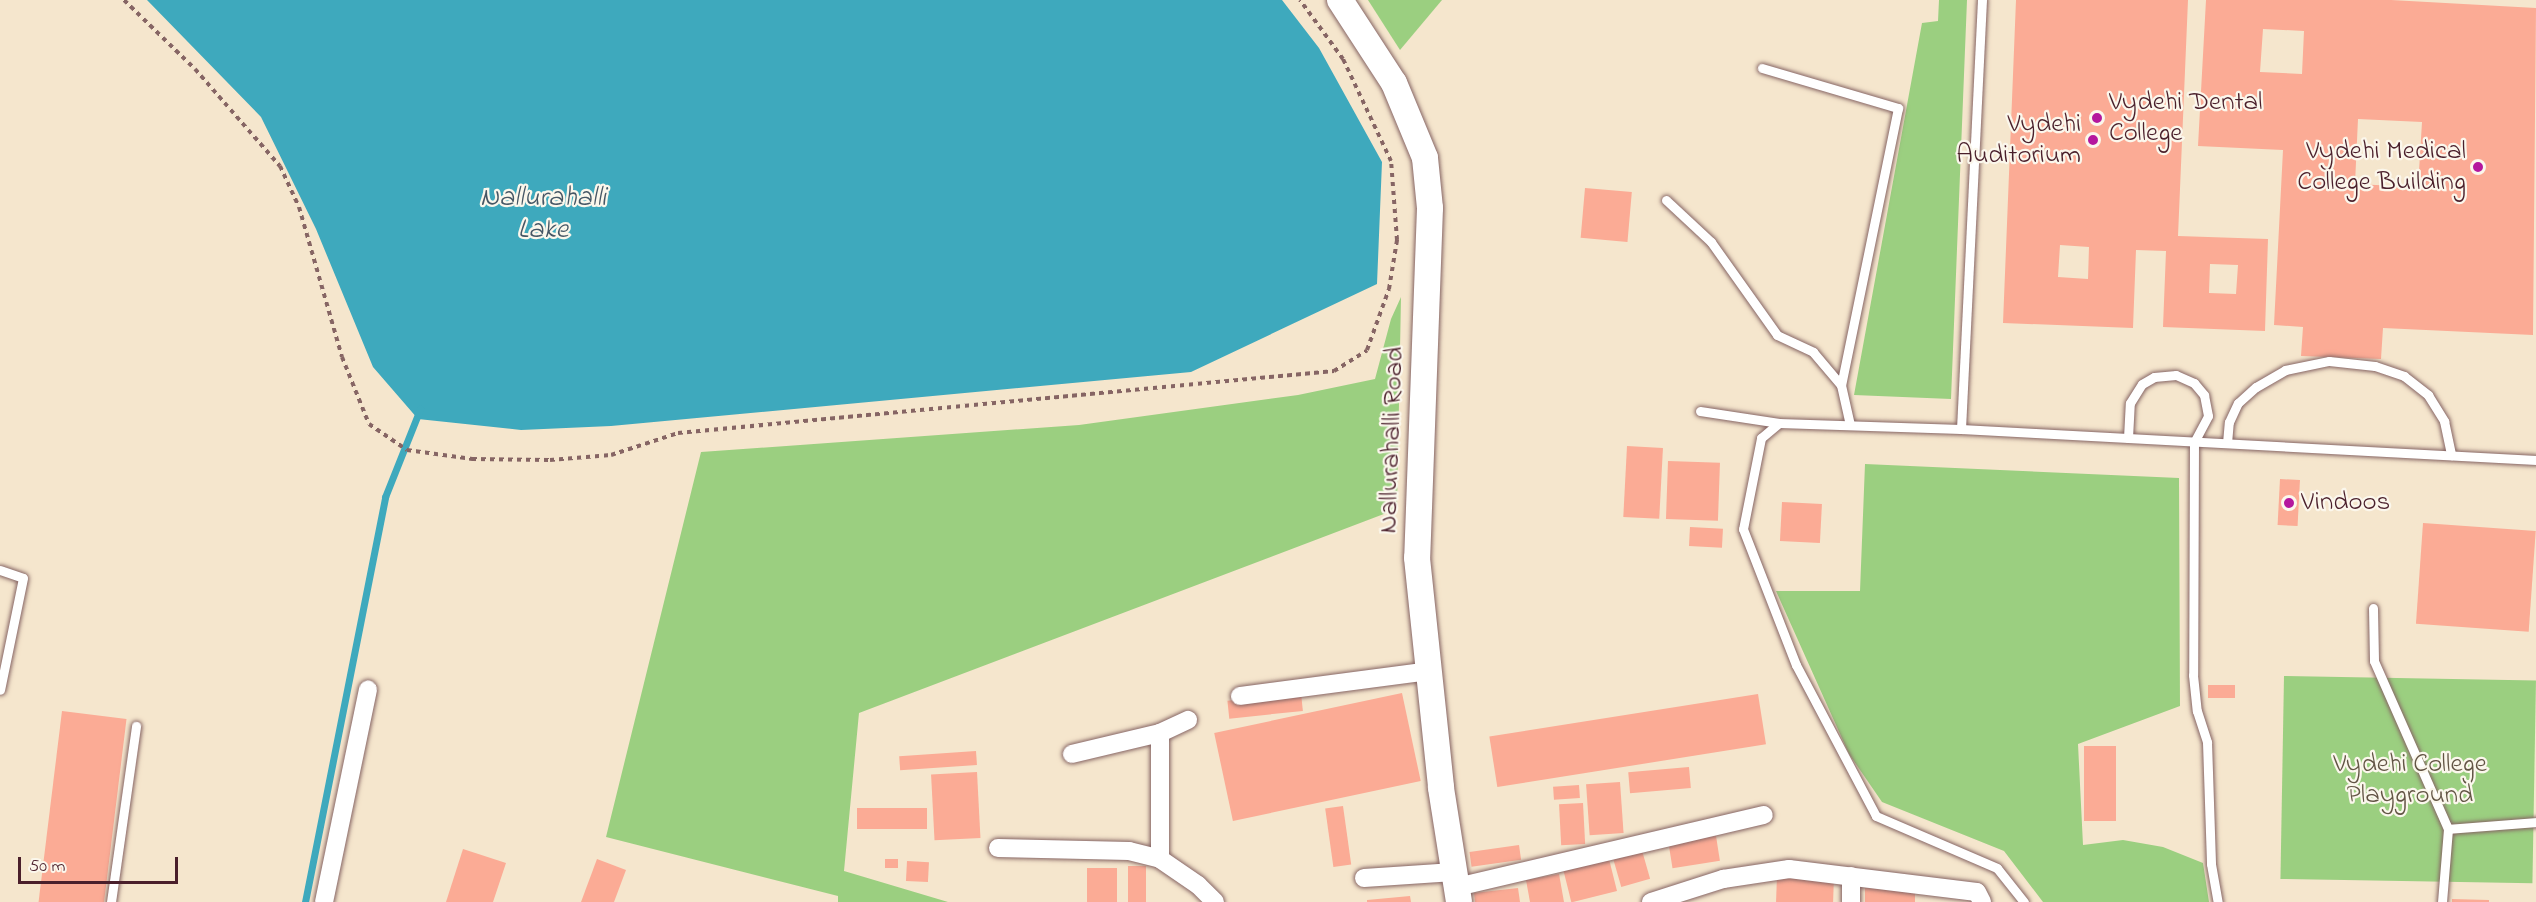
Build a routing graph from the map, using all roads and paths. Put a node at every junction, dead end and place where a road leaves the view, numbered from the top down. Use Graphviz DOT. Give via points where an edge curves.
graph roads {
  1 [pos="124,0"];
  2 [pos="1300,0"];
  3 [pos="1340,0"];
  4 [pos="1982,0"];
  5 [pos="1762,68"];
  6 [pos="1666,200"];
  7 [pos="1841,385"];
  8 [pos="1700,411"];
  9 [pos="1779,423"];
  10 [pos="1850,425"];
  11 [pos="1961,429"];
  12 [pos="2128,438"];
  13 [pos="2194,442"];
  14 [pos="2227,443"];
  15 [pos="2451,455"];
  16 [pos="2536,460"];
  17 [pos="0,570"];
  18 [pos="2373,608"];
  19 [pos="1429,671"];
  20 [pos="368,689"];
  21 [pos="0,690"];
  22 [pos="1240,696"];
  23 [pos="1188,720"];
  24 [pos="136,726"];
  25 [pos="1160,733"];
  26 [pos="1072,754"];
  27 [pos="1764,815"];
  28 [pos="2536,822"];
  29 [pos="2448,829"];
  30 [pos="998,848"];
  31 [pos="1160,859"];
  32 [pos="1851,876"];
  33 [pos="1364,878"];
  34 [pos="1457,887"];
  35 [pos="111,902"];
  36 [pos="324,902"];
  37 [pos="1215,902"];
  38 [pos="1651,902"];
  39 [pos="1851,902"];
  40 [pos="1982,902"];
  41 [pos="2024,902"];
  42 [pos="2217,902"];
  43 [pos="2442,902"];
  1 -- 2 [label="path" via="195,69 280,166 299,207 342,357 369,424 407,450 472,459 550,460 611,454 678,434 1334,371 1367,350 1389,289 1397,240 1391,161 1343,59"];
  3 -- 19 [label="street, Nallurahalli Road" via="1394,83 1425,158 1430,208 1417,558"];
  4 -- 11 [label="lane"];
  5 -- 7 [label="lane" via="1898,108"];
  6 -- 7 [label="lane" via="1711,242 1777,335 1813,352"];
  7 -- 10 [label="lane"];
  8 -- 9 [label="lane"];
  9 -- 10 [label="lane"];
  9 -- 41 [label="lane" via="1761,438 1743,529 1796,665 1876,816 1997,868"];
  10 -- 11 [label="lane"];
  11 -- 12 [label="lane"];
  12 -- 13 [label="lane"];
  12 -- 13 [label="lane" via="2130,403 2135,391 2154,377 2176,375 2194,383 2208,408"];
  13 -- 14 [label="lane"];
  13 -- 42 [label="lane" via="2193,675 2197,711 2207,742 2211,864"];
  14 -- 15 [label="lane"];
  14 -- 15 [label="lane" via="2229,422 2238,403 2256,387 2285,370 2329,361 2375,366 2404,376 2420,388 2444,421"];
  15 -- 16 [label="lane"];
  17 -- 21 [label="lane" via="23,578"];
  18 -- 29 [label="lane" via="2374,661"];
  19 -- 22 [label="street"];
  19 -- 34 [label="street, Nallurahalli Road"];
  20 -- 36 [label="street"];
  23 -- 25 [label="street"];
  24 -- 35 [label="lane"];
  25 -- 26 [label="street"];
  25 -- 31 [label="street"];
  27 -- 34 [label="street"];
  28 -- 29 [label="lane"];
  29 -- 43 [label="lane"];
  30 -- 31 [label="street" via="1129,851"];
  31 -- 37 [label="street"];
  32 -- 38 [label="street" via="1789,868 1723,879"];
  32 -- 39 [label="street"];
  32 -- 40 [label="street" via="1977,892"];
  33 -- 34 [label="street"];
}
